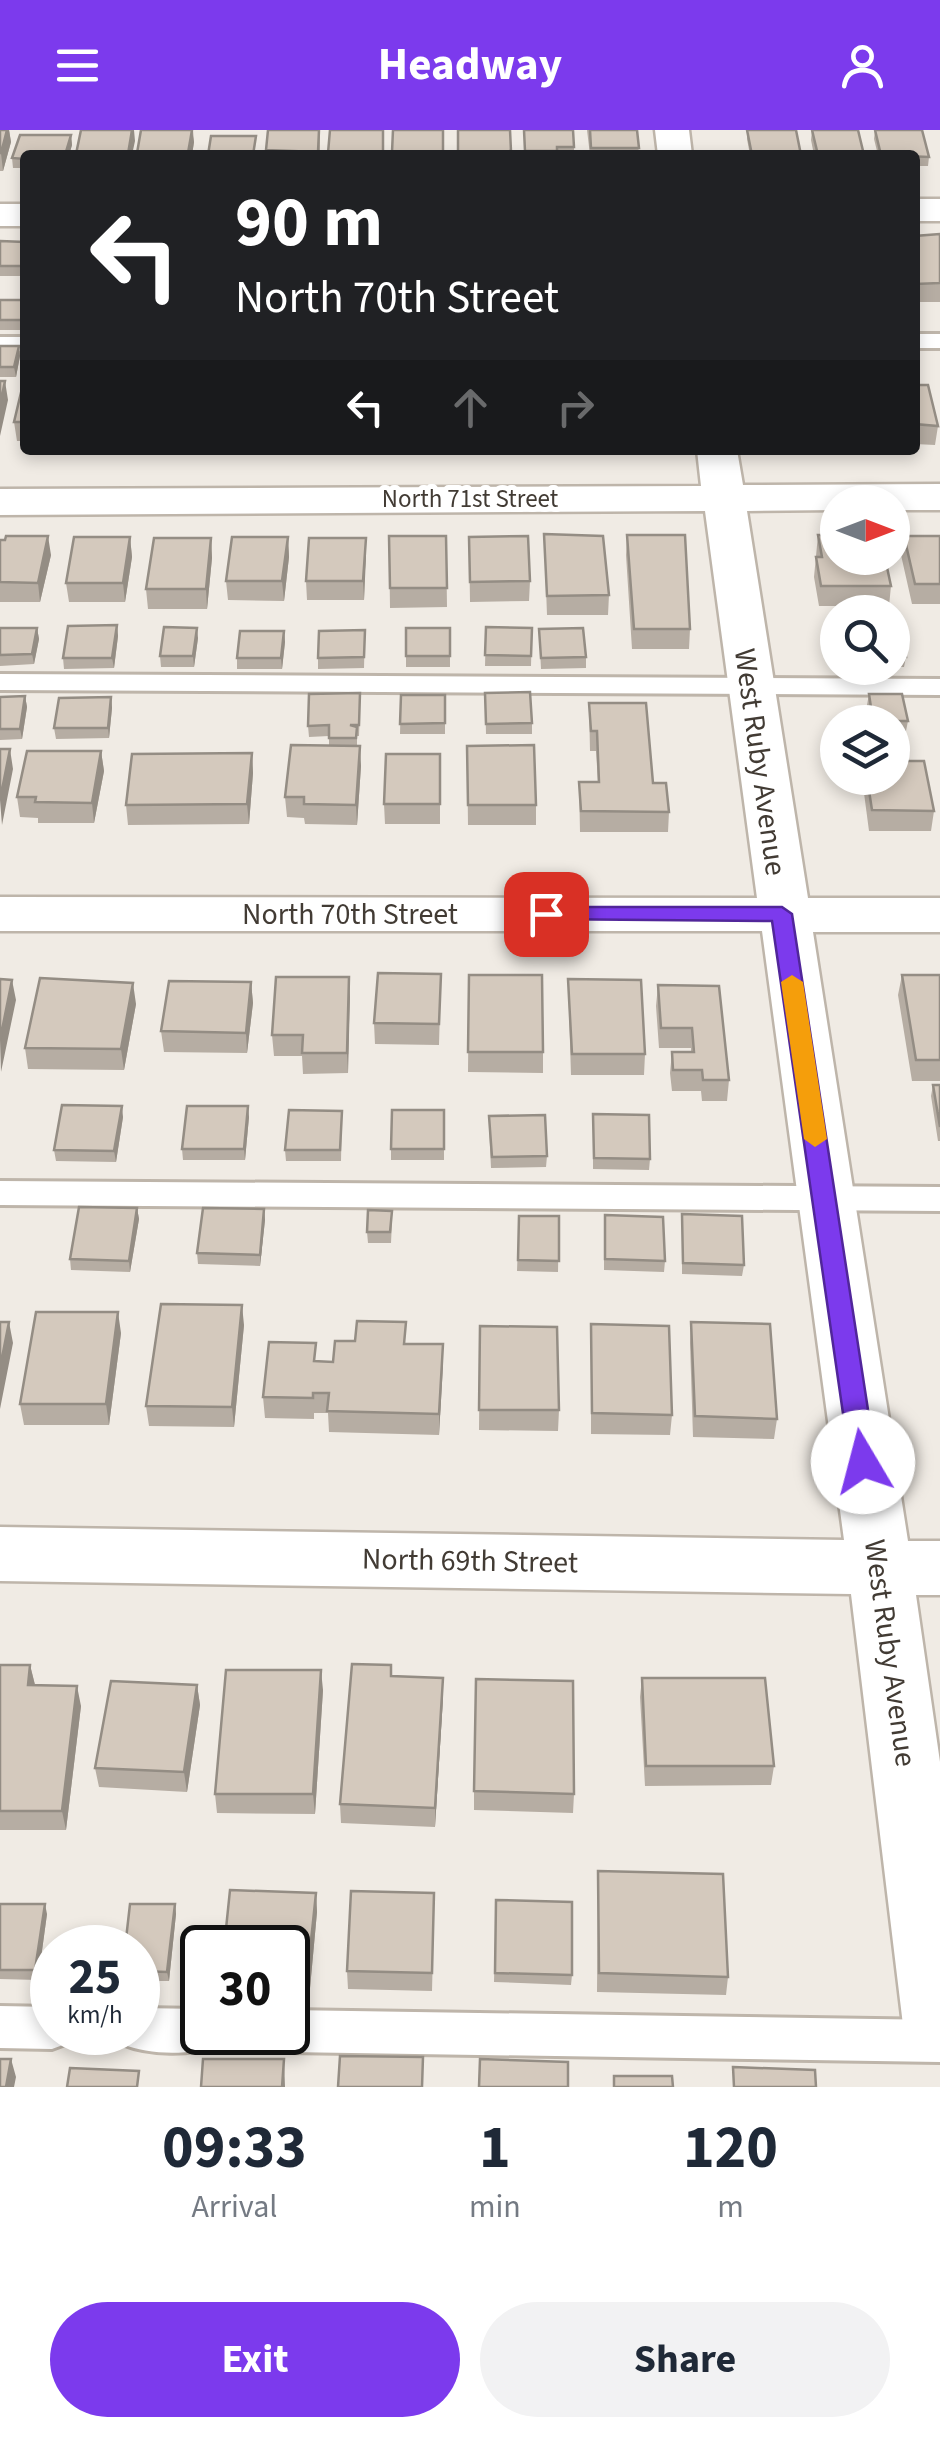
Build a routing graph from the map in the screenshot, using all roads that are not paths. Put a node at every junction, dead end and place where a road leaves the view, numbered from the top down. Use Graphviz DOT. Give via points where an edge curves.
graph roads {
  1 [pos="720,474"];
  2 [pos="940,496"];
  3 [pos="0,502"];
  4 [pos="0,682"];
  5 [pos="750,686"];
  6 [pos="940,686"];
  7 [pos="0,914"];
  8 [pos="782,914"];
  9 [pos="940,914"];
  10 [pos="0,1193"];
  11 [pos="824,1199"];
  12 [pos="940,1199"];
  13 [pos="0,1554"];
  14 [pos="910,1567"];
  15 [pos="940,2025"];
  16 [pos="0,2027"];
  17 [pos="30,2028"];
  18 [pos="310,2032"];
  19 [pos="940,2041"];
  1 -- 2 [label="street, North 71st Street"];
  1 -- 3 [label="street, North 71st Street"];
  1 -- 5 [label="street, West Ruby Avenue"];
  4 -- 5 [label="lane"];
  5 -- 6 [label="lane"];
  5 -- 8 [label="street, West Ruby Avenue"];
  7 -- 8 [label="street, North 70th Street"];
  8 -- 9 [label="street, North 70th Street"];
  8 -- 11 [label="street, West Ruby Avenue"];
  10 -- 11 [label="lane"];
  11 -- 12 [label="lane"];
  11 -- 14 [label="street, West Ruby Avenue"];
  13 -- 14 [label="street, North 69th Street"];
  14 -- 15 [label="street, West Ruby Avenue"];
  16 -- 17 [label="lane"];
  18 -- 19 [label="lane"];
}
